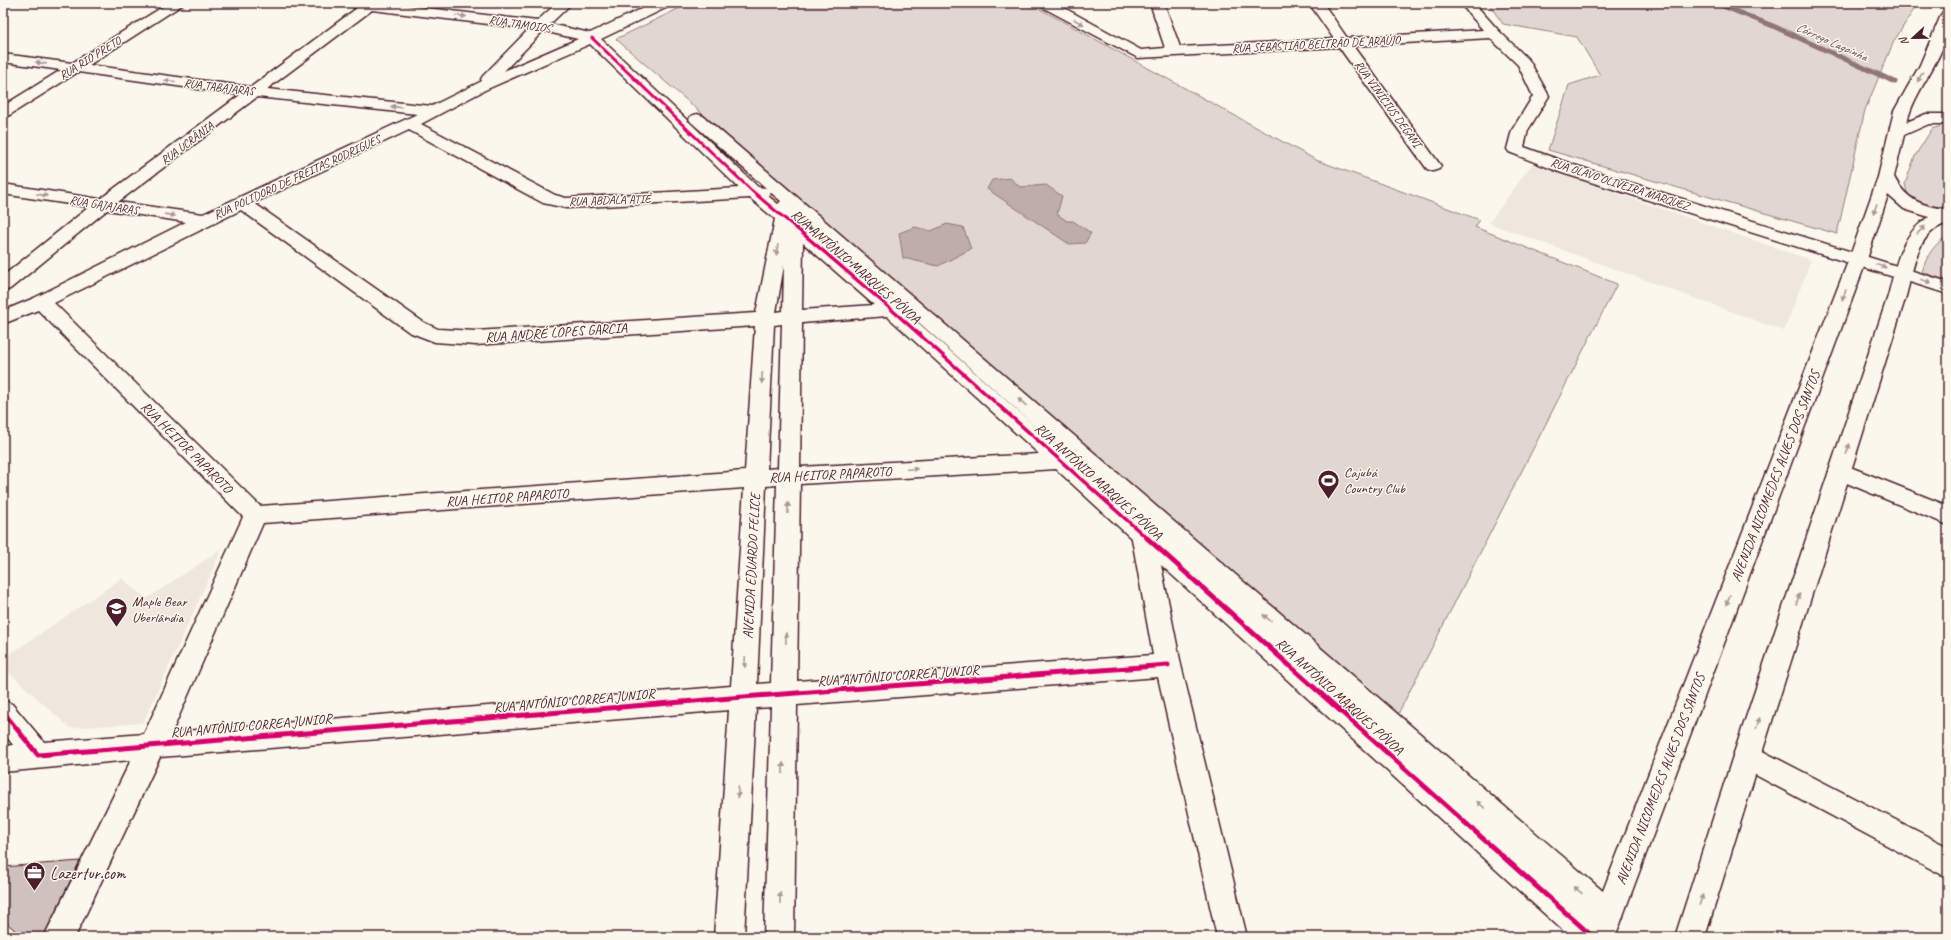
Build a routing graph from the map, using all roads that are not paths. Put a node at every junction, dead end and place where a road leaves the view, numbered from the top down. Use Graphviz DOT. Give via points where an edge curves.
graph roads {
  1 [pos="178,3"];
  2 [pos="352,3"];
  3 [pos="565,3"];
  4 [pos="664,3"];
  5 [pos="1045,3"];
  6 [pos="1067,3"];
  7 [pos="1169,3"];
  8 [pos="1316,3"];
  9 [pos="1468,3"];
  10 [pos="370,4"];
  11 [pos="1159,9"];
  12 [pos="1948,15"];
  13 [pos="540,26"];
  14 [pos="1494,34"];
  15 [pos="595,36"];
  16 [pos="1343,42"];
  17 [pos="1174,52"];
  18 [pos="1155,53"];
  19 [pos="3,58"];
  20 [pos="74,68"];
  21 [pos="480,87"];
  22 [pos="255,92"];
  23 [pos="435,111"];
  24 [pos="3,113"];
  25 [pos="1948,119"];
  26 [pos="409,124"];
  27 [pos="1898,132"];
  28 [pos="1433,166"];
  29 [pos="1886,177"];
  30 [pos="3,189"];
  31 [pos="752,191"];
  32 [pos="243,203"];
  33 [pos="103,205"];
  34 [pos="789,208"];
  35 [pos="1948,215"];
  36 [pos="205,220"];
  37 [pos="1858,259"];
  38 [pos="1904,274"];
  39 [pos="3,285"];
  40 [pos="1948,288"];
  41 [pos="41,302"];
  42 [pos="901,308"];
  43 [pos="792,317"];
  44 [pos="3,318"];
  45 [pos="765,319"];
  46 [pos="1060,461"];
  47 [pos="1840,471"];
  48 [pos="789,476"];
  49 [pos="756,478"];
  50 [pos="256,515"];
  51 [pos="1948,516"];
  52 [pos="1143,535"];
  53 [pos="1184,545"];
  54 [pos="1168,665"];
  55 [pos="784,694"];
  56 [pos="743,697"];
  57 [pos="3,712"];
  58 [pos="153,744"];
  59 [pos="38,755"];
  60 [pos="1747,756"];
  61 [pos="3,759"];
  62 [pos="1948,863"];
  63 [pos="1600,930"];
  64 [pos="58,937"];
  65 [pos="729,937"];
  66 [pos="779,937"];
  67 [pos="1232,937"];
  68 [pos="1690,937"];
  1 -- 20 [label="street, RUA RIO PRETO"];
  2 -- 10 [label="street, RUA TAMOIOS"];
  3 -- 13 [label="street"];
  4 -- 15 [label="street, RUA POLIDORO DE FREITAS RODRIGUES"];
  5 -- 18 [label="street, RUA SEBASTIÃO BELTRÃO DE ARAÚJO, one-way" via="1138,54"];
  6 -- 18 [label="street"];
  7 -- 11 [label="street"];
  8 -- 16 [label="street, RUA VINÍCIUS DEGANI"];
  9 -- 14 [label="street"];
  10 -- 13 [label="street, RUA TAMOIOS, one-way"];
  10 -- 22 [label="street, RUA UCRÂNIA"];
  11 -- 17 [label="street"];
  12 -- 27 [label="street, AVENIDA NICOMEDES ALVES DOS SANTOS, one-way" via="1902,111"];
  13 -- 15 [label="street, RUA TAMOIOS"];
  13 -- 21 [label="street"];
  14 -- 16 [label="street, RUA SEBASTIÃO BELTRÃO DE ARAÚJO"];
  14 -- 37 [label="street, RUA OLAVO OLIVEIRA MARQUEZ" via="1524,63 1541,96 1520,130 1515,149 1568,169"];
  15 -- 21 [label="street, RUA POLIDORO DE FREITAS RODRIGUES"];
  15 -- 31 [label="street, RUA ANTÔNIO MARQUES PÓVOA"];
  15 -- 34 [label="street, RUA ANTÔNIO MARQUES PÓVOA"];
  16 -- 17 [label="street, RUA SEBASTIÃO BELTRÃO DE ARAÚJO"];
  16 -- 28 [label="street, RUA VINÍCIUS DEGANI"];
  17 -- 18 [label="street, RUA SEBASTIÃO BELTRÃO DE ARAÚJO"];
  20 -- 19 [label="street, RUA TABAJARAS, one-way"];
  22 -- 20 [label="street, RUA TABAJARAS, one-way"];
  20 -- 24 [label="street, RUA RIO PRETO"];
  21 -- 23 [label="street, RUA POLIDORO DE FREITAS RODRIGUES"];
  23 -- 22 [label="street, RUA TABAJARAS, one-way"];
  22 -- 33 [label="street, RUA UCRÂNIA"];
  23 -- 26 [label="street, RUA POLIDORO DE FREITAS RODRIGUES"];
  25 -- 27 [label="street" via="1926,119"];
  26 -- 31 [label="street, RUA ABDALA ATIÊ" via="558,202 583,203"];
  26 -- 32 [label="street, RUA POLIDORO DE FREITAS RODRIGUES"];
  27 -- 29 [label="street, AVENIDA NICOMEDES ALVES DOS SANTOS"];
  29 -- 35 [label="street" via="1898,198 1912,207"];
  29 -- 37 [label="street, AVENIDA NICOMEDES ALVES DOS SANTOS, one-way"];
  30 -- 33 [label="street, RUA GAJAJARAS, one-way"];
  31 -- 34 [label="street, RUA ANTÔNIO MARQUES PÓVOA"];
  32 -- 36 [label="street, RUA POLIDORO DE FREITAS RODRIGUES"];
  32 -- 45 [label="street, RUA ANDRÉ LOPES GARCIA" via="416,327 435,335 476,338"];
  33 -- 36 [label="street, RUA GAJAJARAS, one-way"];
  33 -- 39 [label="street, RUA UCRÂNIA"];
  34 -- 42 [label="street, RUA ANTÔNIO MARQUES PÓVOA"];
  34 -- 43 [label="street"];
  34 -- 45 [label="street, AVENIDA EDUARDO FELICE, one-way"];
  38 -- 35 [label="street, one-way" via="1916,235 1927,225"];
  36 -- 41 [label="street, RUA POLIDORO DE FREITAS RODRIGUES"];
  37 -- 38 [label="street, one-way"];
  37 -- 63 [label="street, AVENIDA NICOMEDES ALVES DOS SANTOS, one-way"];
  38 -- 40 [label="street, one-way"];
  47 -- 38 [label="street, one-way"];
  41 -- 44 [label="street, RUA POLIDORO DE FREITAS RODRIGUES"];
  41 -- 50 [label="street, RUA HEITOR PAPAROTO"];
  42 -- 43 [label="street, RUA ANDRÉ LOPES GARCIA"];
  42 -- 46 [label="street, RUA ANTÔNIO MARQUES PÓVOA"];
  53 -- 42 [label="street, RUA ANTÔNIO MARQUES PÓVOA, one-way"];
  43 -- 45 [label="street, RUA ANDRÉ LOPES GARCIA"];
  43 -- 48 [label="street"];
  45 -- 49 [label="street, AVENIDA EDUARDO FELICE, one-way"];
  48 -- 46 [label="street, RUA HEITOR PAPAROTO, one-way"];
  46 -- 52 [label="street, RUA ANTÔNIO MARQUES PÓVOA"];
  47 -- 51 [label="street"];
  60 -- 47 [label="street, one-way"];
  48 -- 49 [label="street, RUA HEITOR PAPAROTO"];
  55 -- 48 [label="street, one-way"];
  49 -- 50 [label="street, RUA HEITOR PAPAROTO"];
  49 -- 56 [label="street, AVENIDA EDUARDO FELICE, one-way"];
  50 -- 58 [label="street"];
  52 -- 53 [label="street" via="1154,537 1168,545"];
  52 -- 54 [label="street"];
  52 -- 63 [label="street, RUA ANTÔNIO MARQUES PÓVOA"];
  63 -- 53 [label="street, RUA ANTÔNIO MARQUES PÓVOA, one-way"];
  54 -- 55 [label="street, RUA ANTÔNIO CORREA JUNIOR"];
  54 -- 67 [label="street"];
  55 -- 56 [label="street, RUA ANTÔNIO CORREA JUNIOR"];
  66 -- 55 [label="street, one-way"];
  56 -- 58 [label="street, RUA ANTÔNIO CORREA JUNIOR"];
  56 -- 65 [label="street, AVENIDA EDUARDO FELICE, one-way"];
  57 -- 59 [label="street"];
  58 -- 59 [label="street, RUA ANTÔNIO CORREA JUNIOR"];
  58 -- 64 [label="street"];
  59 -- 61 [label="street, RUA ANTÔNIO CORREA JUNIOR"];
  60 -- 62 [label="street"];
  68 -- 60 [label="street, one-way"];
}
